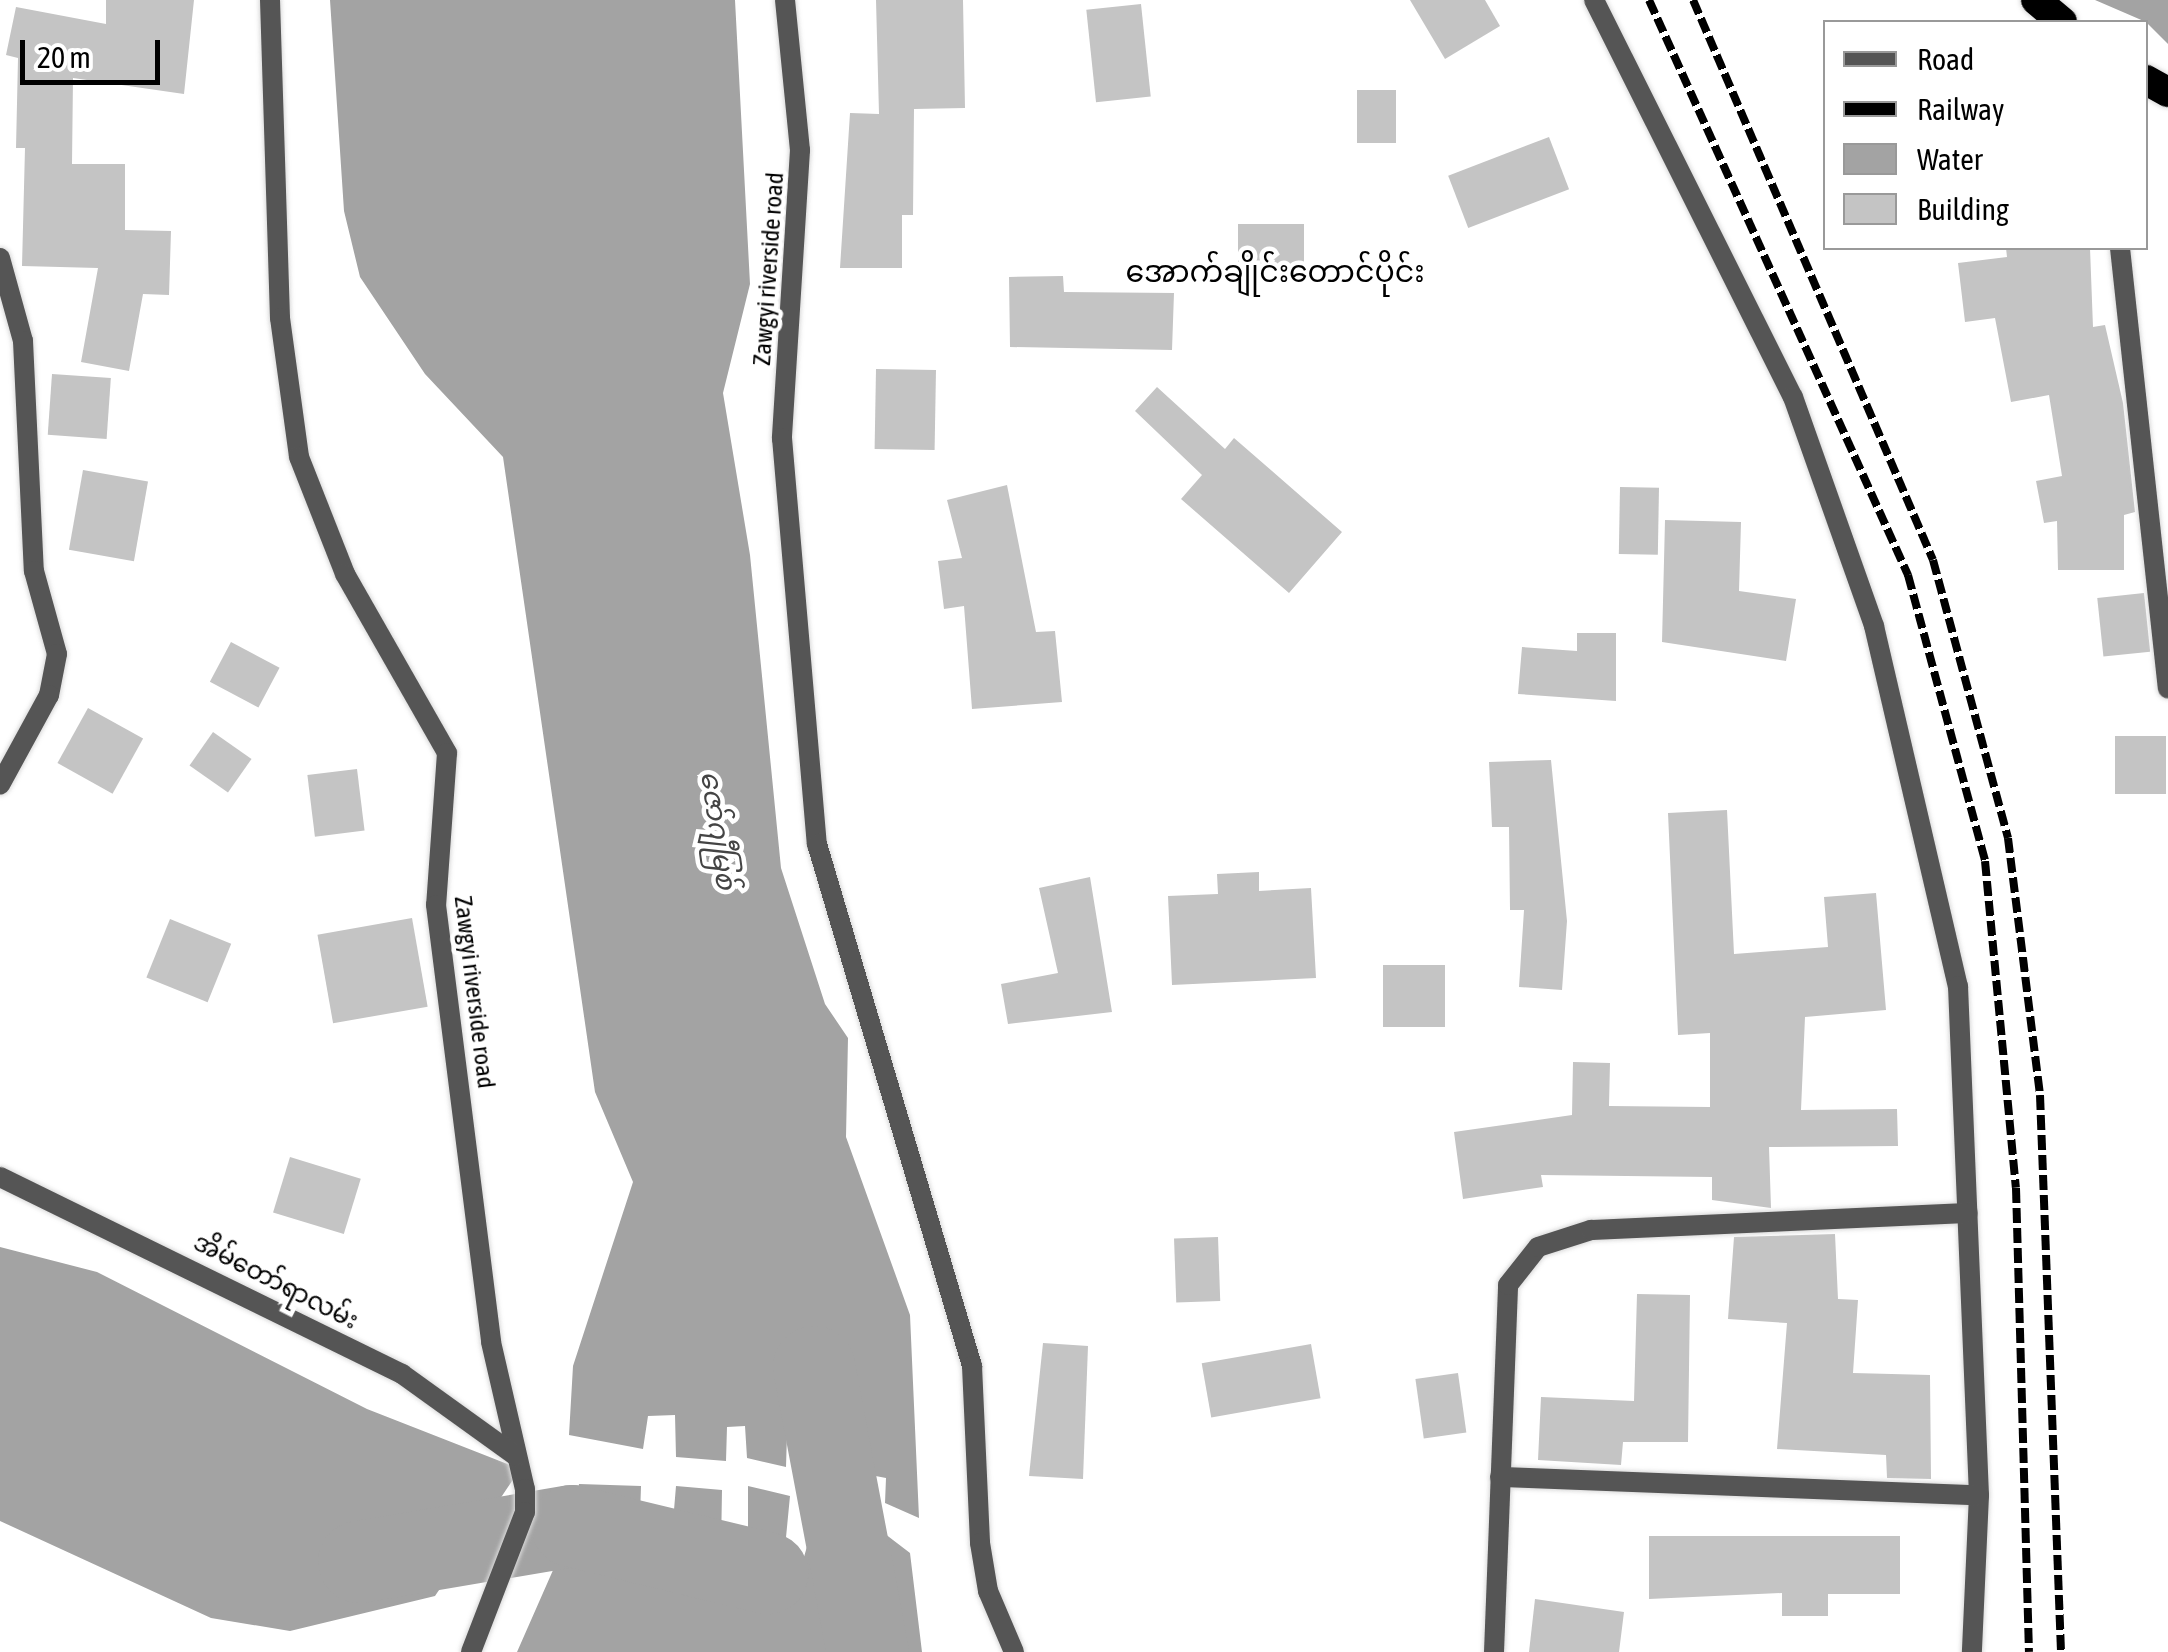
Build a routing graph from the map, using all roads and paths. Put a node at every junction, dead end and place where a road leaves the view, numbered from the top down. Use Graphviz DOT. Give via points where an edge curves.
graph roads {
  1 [pos="270,0"];
  2 [pos="785,0"];
  3 [pos="1594,0"];
  4 [pos="2036,0"];
  5 [pos="2060,20"];
  6 [pos="2120,250"];
  7 [pos="0,258"];
  8 [pos="2168,688"];
  9 [pos="0,785"];
  10 [pos="0,1176"];
  11 [pos="1968,1213"];
  12 [pos="516,1456"];
  13 [pos="1500,1477"];
  14 [pos="1979,1495"];
  15 [pos="471,1652"];
  16 [pos="1014,1652"];
  17 [pos="1494,1652"];
  18 [pos="1972,1652"];
  1 -- 12 [label="street, Zawgyi riverside road" via="280,318 299,457 345,574 447,753 436,905 491,1342"];
  2 -- 16 [label="street, Zawgyi riverside road" via="800,150 782,438 817,844 972,1366 980,1544 988,1591"];
  3 -- 11 [label="street" via="1793,397 1874,626 1958,986"];
  4 -- 5 [label="highway"];
  6 -- 8 [label="street"];
  7 -- 9 [label="street" via="23,342 34,571 57,654 49,695"];
  10 -- 12 [label="street, အိမ်တော်ရာလမ်း" via="402,1374"];
  11 -- 13 [label="street" via="1591,1230 1538,1248 1508,1285"];
  11 -- 14 [label="street"];
  12 -- 15 [label="street, Zawgyi riverside road" via="526,1512"];
  13 -- 14 [label="street"];
  13 -- 17 [label="street"];
  14 -- 18 [label="street"];
}
